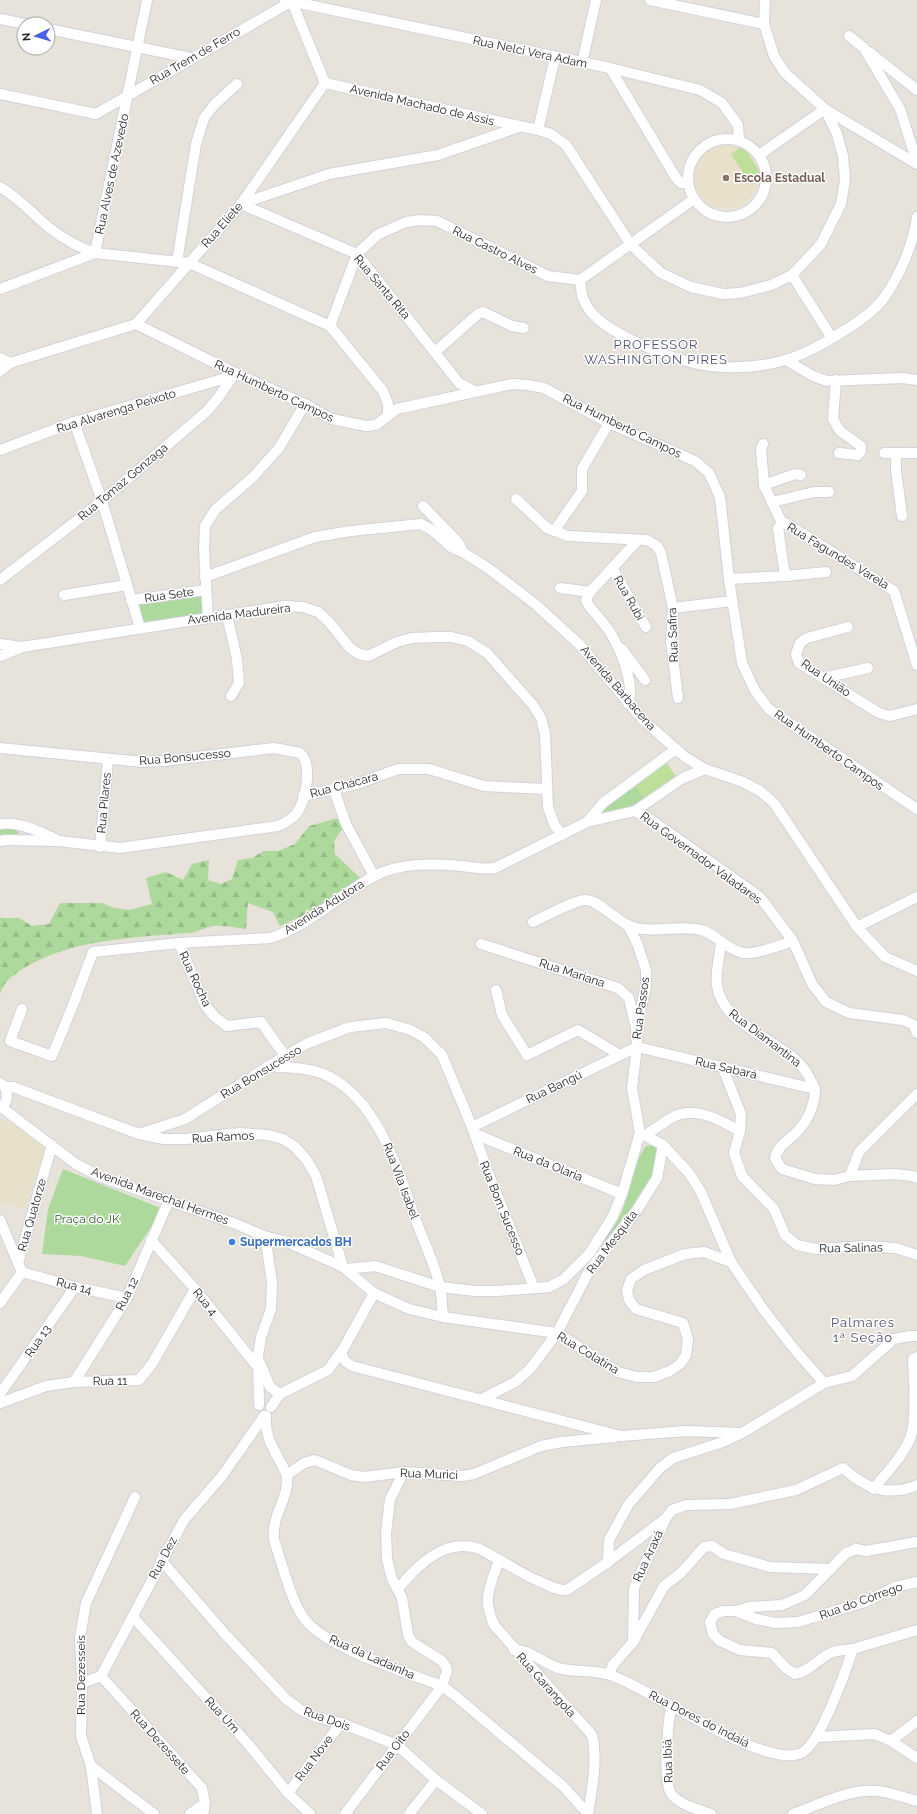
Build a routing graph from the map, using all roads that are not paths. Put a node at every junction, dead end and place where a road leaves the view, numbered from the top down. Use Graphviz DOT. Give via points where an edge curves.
graph roads {
  1 [pos="147,0"];
  2 [pos="291,0"];
  3 [pos="596,0"];
  4 [pos="650,0"];
  5 [pos="765,0"];
  6 [pos="0,19"];
  7 [pos="16,22"];
  8 [pos="764,24"];
  9 [pos="56,31"];
  10 [pos="850,36"];
  11 [pos="138,48"];
  12 [pos="864,48"];
  13 [pos="555,57"];
  14 [pos="191,58"];
  15 [pos="582,63"];
  16 [pos="610,68"];
  17 [pos="325,83"];
  18 [pos="237,84"];
  19 [pos="917,90"];
  20 [pos="0,94"];
  21 [pos="128,94"];
  22 [pos="825,109"];
  23 [pos="519,127"];
  24 [pos="538,130"];
  25 [pos="740,140"];
  26 [pos="759,155"];
  27 [pos="917,163"];
  28 [pos="688,183"];
  29 [pos="0,187"];
  30 [pos="694,199"];
  31 [pos="241,204"];
  32 [pos="917,217"];
  33 [pos="631,245"];
  34 [pos="95,254"];
  35 [pos="358,254"];
  36 [pos="177,262"];
  37 [pos="189,263"];
  38 [pos="792,275"];
  39 [pos="580,280"];
  40 [pos="0,289"];
  41 [pos="136,324"];
  42 [pos="330,326"];
  43 [pos="524,328"];
  44 [pos="832,338"];
  45 [pos="435,352"];
  46 [pos="0,358"];
  47 [pos="786,360"];
  48 [pos="10,363"];
  49 [pos="0,371"];
  50 [pos="234,374"];
  51 [pos="916,378"];
  52 [pos="836,380"];
  53 [pos="476,392"];
  54 [pos="305,404"];
  55 [pos="388,416"];
  56 [pos="74,422"];
  57 [pos="609,422"];
  58 [pos="763,444"];
  59 [pos="0,450"];
  60 [pos="839,453"];
  61 [pos="884,453"];
  62 [pos="896,453"];
  63 [pos="917,453"];
  64 [pos="800,475"];
  65 [pos="764,485"];
  66 [pos="829,492"];
  67 [pos="516,499"];
  68 [pos="102,501"];
  69 [pos="772,502"];
  70 [pos="423,506"];
  71 [pos="902,516"];
  72 [pos="782,523"];
  73 [pos="554,531"];
  74 [pos="638,540"];
  75 [pos="464,553"];
  76 [pos="612,568"];
  77 [pos="826,572"];
  78 [pos="785,576"];
  79 [pos="205,577"];
  80 [pos="728,579"];
  81 [pos="0,580"];
  82 [pos="127,585"];
  83 [pos="560,588"];
  84 [pos="206,590"];
  85 [pos="590,592"];
  86 [pos="64,595"];
  87 [pos="131,600"];
  88 [pos="732,601"];
  89 [pos="673,608"];
  90 [pos="227,615"];
  91 [pos="208,617"];
  92 [pos="848,626"];
  93 [pos="646,627"];
  94 [pos="140,628"];
  95 [pos="912,633"];
  96 [pos="615,640"];
  97 [pos="0,644"];
  98 [pos="22,647"];
  99 [pos="0,656"];
  100 [pos="917,665"];
  101 [pos="868,668"];
  102 [pos="823,678"];
  103 [pos="645,680"];
  104 [pos="231,696"];
  105 [pos="678,698"];
  106 [pos="628,704"];
  107 [pos="917,709"];
  108 [pos="0,748"];
  109 [pos="676,749"];
  110 [pos="108,760"];
  111 [pos="705,769"];
  112 [pos="547,789"];
  113 [pos="334,790"];
  114 [pos="303,796"];
  115 [pos="917,809"];
  116 [pos="635,811"];
  117 [pos="587,822"];
  118 [pos="0,824"];
  119 [pos="562,835"];
  120 [pos="0,841"];
  121 [pos="59,841"];
  122 [pos="100,847"];
  123 [pos="374,876"];
  124 [pos="917,897"];
  125 [pos="533,922"];
  126 [pos="628,925"];
  127 [pos="858,927"];
  128 [pos="793,941"];
  129 [pos="179,943"];
  130 [pos="721,943"];
  131 [pos="481,944"];
  132 [pos="917,971"];
  133 [pos="496,990"];
  134 [pos="22,1008"];
  135 [pos="636,1028"];
  136 [pos="917,1033"];
  137 [pos="637,1048"];
  138 [pos="620,1054"];
  139 [pos="285,1056"];
  140 [pos="268,1066"];
  141 [pos="722,1066"];
  142 [pos="3,1085"];
  143 [pos="815,1089"];
  144 [pos="917,1094"];
  145 [pos="1,1107"];
  146 [pos="473,1130"];
  147 [pos="740,1131"];
  148 [pos="139,1134"];
  149 [pos="643,1134"];
  150 [pos="52,1145"];
  151 [pos="663,1145"];
  152 [pos="850,1176"];
  153 [pos="917,1178"];
  154 [pos="622,1194"];
  155 [pos="169,1200"];
  156 [pos="0,1220"];
  157 [pos="264,1236"];
  158 [pos="151,1240"];
  159 [pos="287,1242"];
  160 [pos="917,1254"];
  161 [pos="268,1262"];
  162 [pos="731,1262"];
  163 [pos="20,1267"];
  164 [pos="344,1268"];
  165 [pos="75,1287"];
  166 [pos="440,1287"];
  167 [pos="195,1288"];
  168 [pos="534,1288"];
  169 [pos="374,1293"];
  170 [pos="127,1298"];
  171 [pos="0,1303"];
  172 [pos="443,1317"];
  173 [pos="557,1333"];
  174 [pos="917,1336"];
  175 [pos="343,1349"];
  176 [pos="917,1357"];
  177 [pos="257,1361"];
  178 [pos="352,1366"];
  179 [pos="328,1370"];
  180 [pos="74,1382"];
  181 [pos="824,1383"];
  182 [pos="0,1394"];
  183 [pos="280,1394"];
  184 [pos="482,1399"];
  185 [pos="0,1403"];
  186 [pos="265,1411"];
  187 [pos="742,1433"];
  188 [pos="621,1436"];
  189 [pos="404,1472"];
  190 [pos="287,1475"];
  191 [pos="917,1485"];
  192 [pos="873,1489"];
  193 [pos="135,1497"];
  194 [pos="666,1518"];
  195 [pos="917,1542"];
  196 [pos="161,1560"];
  197 [pos="499,1560"];
  198 [pos="608,1562"];
  199 [pos="830,1569"];
  200 [pos="917,1582"];
  201 [pos="398,1589"];
  202 [pos="736,1611"];
  203 [pos="133,1617"];
  204 [pos="917,1630"];
  205 [pos="634,1642"];
  206 [pos="853,1649"];
  207 [pos="514,1650"];
  208 [pos="609,1674"];
  209 [pos="101,1676"];
  210 [pos="82,1683"];
  211 [pos="442,1686"];
  212 [pos="671,1706"];
  213 [pos="917,1721"];
  214 [pos="341,1723"];
  215 [pos="816,1737"];
  216 [pos="891,1741"];
  217 [pos="397,1745"];
  218 [pos="917,1758"];
  219 [pos="91,1766"];
  220 [pos="436,1780"];
  221 [pos="288,1793"];
  222 [pos="917,1800"];
  223 [pos="205,1803"];
  224 [pos="478,1813"];
  225 [pos="97,1814"];
  226 [pos="154,1814"];
  227 [pos="190,1814"];
  228 [pos="203,1814"];
  229 [pos="310,1814"];
  230 [pos="345,1814"];
  231 [pos="409,1814"];
  232 [pos="588,1814"];
  233 [pos="711,1814"];
  234 [pos="793,1814"];
  1 -- 11 [label="street, Rua Alves de Azevedo"];
  2 -- 13 [label="street, Rua Nelci Vera Adam"];
  2 -- 14 [label="street, Rua Trem de Ferro"];
  2 -- 17 [label="street"];
  3 -- 15 [label="street"];
  4 -- 8 [label="street"];
  5 -- 8 [label="street, Avenida Machado de Assis"];
  6 -- 7 [label="street"];
  8 -- 22 [label="street, Avenida Machado de Assis" via="774,56 785,73"];
  9 -- 11 [label="street"];
  10 -- 12 [label="street"];
  11 -- 14 [label="street"];
  11 -- 21 [label="street, Rua Alves de Azevedo"];
  12 -- 19 [label="street"];
  12 -- 27 [label="street" via="900,109"];
  13 -- 15 [label="street, Rua Nelci Vera Adam"];
  13 -- 24 [label="street"];
  14 -- 21 [label="street, Rua Trem de Ferro"];
  15 -- 16 [label="street, Rua Nelci Vera Adam"];
  16 -- 25 [label="street, Rua Nelci Vera Adam" via="700,90 722,103 738,124"];
  16 -- 28 [label="street" via="676,178"];
  17 -- 23 [label="street, Avenida Machado de Assis"];
  17 -- 31 [label="street, Rua Eliete"];
  18 -- 36 [label="street" via="204,118 196,144"];
  20 -- 21 [label="street, Rua Trem de Ferro" via="96,114"];
  21 -- 34 [label="street, Rua Alves de Azevedo"];
  22 -- 26 [label="street"];
  22 -- 27 [label="street"];
  22 -- 38 [label="street, Avenida Machado de Assis" via="837,134 843,156 845,180 841,204 821,244"];
  23 -- 24 [label="street, Avenida Machado de Assis"];
  23 -- 31 [label="street, Avenida Machado de Assis" via="438,155 330,174"];
  24 -- 33 [label="street, Avenida Machado de Assis" via="551,134 566,145"];
  25 -- 26 [label="street" via="751,146"];
  25 -- 28 [label="street" via="713,140 702,147 693,157 688,170"];
  26 -- 30 [label="street" via="766,176 765,188 761,198 749,210 733,217 722,217 701,208"];
  28 -- 30 [label="street"];
  29 -- 34 [label="street" via="15,196 60,236"];
  30 -- 33 [label="street"];
  31 -- 35 [label="street, Rua Santa Rita"];
  31 -- 37 [label="street, Rua Eliete"];
  32 -- 44 [label="street" via="909,251 884,298 866,317"];
  33 -- 38 [label="street, Avenida Machado de Assis" via="661,273 680,283 708,292 740,293 772,286"];
  33 -- 39 [label="street"];
  34 -- 36 [label="street"];
  34 -- 40 [label="street"];
  35 -- 39 [label="street, Rua Castro Alves" via="376,235 406,222 437,221 548,276"];
  35 -- 42 [label="street, Rua Castro Alves"];
  35 -- 45 [label="street, Rua Santa Rita"];
  36 -- 37 [label="street"];
  37 -- 41 [label="street, Rua Eliete"];
  37 -- 42 [label="street"];
  38 -- 44 [label="street"];
  39 -- 47 [label="street" via="583,299 594,315 621,334 656,351 721,367 765,365"];
  41 -- 48 [label="street"];
  41 -- 50 [label="street, Rua Humberto Campos"];
  42 -- 55 [label="street" via="383,391 388,404"];
  43 -- 45 [label="street" via="512,326 483,312"];
  44 -- 47 [label="street"];
  45 -- 53 [label="street, Rua Santa Rita" via="459,383"];
  46 -- 48 [label="street"];
  47 -- 52 [label="street" via="813,376"];
  48 -- 49 [label="street"];
  50 -- 54 [label="street, Rua Humberto Campos"];
  50 -- 56 [label="street, Rua Alvarenga Peixoto"];
  50 -- 68 [label="street, Rua Tomaz Gonzaga" via="207,411"];
  51 -- 52 [label="street"];
  52 -- 60 [label="street" via="832,418 840,432 861,446 862,451 858,455"];
  53 -- 55 [label="street, Rua Humberto Campos" via="397,410"];
  53 -- 57 [label="street, Rua Humberto Campos" via="512,384 528,384 544,388"];
  54 -- 55 [label="street, Rua Humberto Campos" via="332,419 366,426 376,425"];
  54 -- 79 [label="street" via="279,448 253,477 215,510 205,526"];
  56 -- 59 [label="street, Rua Alvarenga Peixoto"];
  56 -- 68 [label="street"];
  57 -- 73 [label="street" via="582,469 582,491"];
  57 -- 80 [label="street, Rua Humberto Campos" via="695,460 709,473 720,498"];
  58 -- 65 [label="street" via="761,449"];
  61 -- 62 [label="street"];
  62 -- 63 [label="street"];
  62 -- 71 [label="street"];
  64 -- 65 [label="street" via="795,474"];
  65 -- 69 [label="street"];
  66 -- 69 [label="street" via="814,492"];
  67 -- 73 [label="street, Rua Safira" via="547,528"];
  68 -- 81 [label="street, Rua Tomaz Gonzaga"];
  68 -- 82 [label="street"];
  69 -- 72 [label="street"];
  70 -- 75 [label="street" via="457,541"];
  72 -- 78 [label="street, Rua Fagundes Varela" via="778,528"];
  72 -- 95 [label="street, Rua Fagundes Varela" via="894,591"];
  73 -- 74 [label="street, Rua Safira" via="568,536"];
  74 -- 76 [label="street"];
  74 -- 89 [label="street, Rua Safira" via="647,540 657,546 661,553"];
  75 -- 79 [label="street, Avenida Barbacena" via="450,547 432,530 421,524 315,537"];
  75 -- 106 [label="street, Avenida Barbacena" via="535,604 579,644"];
  76 -- 85 [label="street"];
  76 -- 93 [label="street, Rua Rubi"];
  77 -- 78 [label="street, Rua Fagundes Varela"];
  78 -- 80 [label="street, Rua Fagundes Varela"];
  79 -- 84 [label="street"];
  80 -- 88 [label="street, Rua Humberto Campos"];
  82 -- 86 [label="street, Rua Sete"];
  82 -- 87 [label="street"];
  83 -- 85 [label="street"];
  84 -- 87 [label="street, Rua Sete"];
  84 -- 91 [label="street"];
  85 -- 96 [label="street" via="586,600 589,606"];
  87 -- 94 [label="street"];
  88 -- 89 [label="street"];
  88 -- 115 [label="street, Rua Humberto Campos" via="742,663 755,691 769,709"];
  89 -- 105 [label="street, Rua Safira" via="671,641"];
  90 -- 91 [label="street, Avenida Madureira"];
  90 -- 104 [label="street" via="237,659 239,683"];
  90 -- 112 [label="street, Avenida Madureira" via="285,606 303,607 318,612 330,622 350,648 368,656 412,638 451,637 468,641 487,653 533,705 541,718 545,734"];
  91 -- 94 [label="street, Avenida Madureira"];
  92 -- 102 [label="street, Rua União" via="807,638 800,643 796,654 799,663"];
  94 -- 98 [label="street, Avenida Madureira"];
  95 -- 100 [label="street, Rua Fagundes Varela"];
  96 -- 103 [label="street"];
  96 -- 106 [label="street" via="631,685"];
  97 -- 98 [label="street, Avenida Madureira"];
  98 -- 99 [label="street"];
  101 -- 102 [label="street"];
  102 -- 107 [label="street, Rua União" via="879,713 890,716"];
  106 -- 109 [label="street, Avenida Barbacena"];
  108 -- 110 [label="street, Rua Bonsucesso"];
  109 -- 111 [label="street, Avenida Barbacena"];
  109 -- 117 [label="street" via="603,803"];
  110 -- 114 [label="street, Rua Bonsucesso" via="164,762 274,748 289,750 302,754 307,764 306,790"];
  110 -- 122 [label="street, Rua Pilares"];
  111 -- 116 [label="street" via="683,778"];
  111 -- 127 [label="street, Avenida Barbacena" via="743,782 760,791 774,803"];
  112 -- 113 [label="street, Rua Chácara" via="484,786 429,769 398,769"];
  112 -- 119 [label="street, Avenida Madureira" via="550,815"];
  113 -- 114 [label="street, Rua Chácara"];
  113 -- 123 [label="street" via="346,824"];
  114 -- 122 [label="street, Rua Chácara" via="297,814 278,826 120,848"];
  116 -- 117 [label="street, Avenida Adutora"];
  116 -- 128 [label="street, Rua Governador Valadares" via="650,818 760,897"];
  117 -- 119 [label="street, Avenida Adutora"];
  118 -- 121 [label="street" via="24,826"];
  119 -- 123 [label="street, Avenida Adutora" via="495,868 419,864"];
  120 -- 121 [label="street"];
  121 -- 122 [label="street, Rua Chácara"];
  123 -- 129 [label="street, Avenida Adutora" via="309,919 279,935 270,938"];
  124 -- 127 [label="street"];
  125 -- 126 [label="street" via="574,903 587,900 604,908"];
  126 -- 130 [label="street" via="700,930"];
  126 -- 135 [label="street, Rua Passos" via="646,970 646,987"];
  127 -- 132 [label="street, Avenida Barbacena" via="885,957"];
  128 -- 130 [label="street" via="753,953 742,953"];
  128 -- 136 [label="street, Rua Governador Valadares" via="812,984 826,1002 849,1013 903,1020 914,1025"];
  129 -- 134 [label="street, Avenida Adutora" via="93,952 52,1056 10,1041"];
  129 -- 139 [label="street, Rua Rocha" via="206,1005 214,1016 227,1026 261,1022"];
  130 -- 143 [label="street, Rua Diamantina" via="717,985 725,1007 734,1017 784,1050 806,1069"];
  131 -- 135 [label="street, Rua Mariana" via="618,988 629,998"];
  133 -- 138 [label="street" via="502,1015 527,1055 578,1030"];
  135 -- 137 [label="street, Rua Passos"];
  137 -- 138 [label="street, Rua Bangú"];
  137 -- 141 [label="street, Rua Sabará"];
  137 -- 149 [label="street" via="632,1088"];
  138 -- 146 [label="street, Rua Bangú"];
  139 -- 140 [label="street, Rua Bonsucesso"];
  139 -- 146 [label="street, Rua Bonsucesso" via="308,1043 350,1027 386,1023 411,1030 425,1038 442,1055"];
  140 -- 148 [label="street, Rua Bonsucesso" via="185,1119"];
  140 -- 166 [label="street, Rua Vila Isabel" via="311,1071 328,1076 354,1095 370,1115 395,1161"];
  141 -- 143 [label="street, Rua Sabará"];
  141 -- 147 [label="street, Rua Salinas" via="741,1114"];
  142 -- 145 [label="street" via="7,1098"];
  142 -- 148 [label="street"];
  143 -- 152 [label="street" via="811,1112 796,1132 777,1150 775,1158 782,1169 815,1179 834,1180"];
  144 -- 152 [label="street" via="859,1152"];
  145 -- 150 [label="street, Avenida Marechal Hermes"];
  146 -- 154 [label="street, Rua da Olaria"];
  146 -- 168 [label="street, Rua Bom Sucesso"];
  147 -- 149 [label="street" via="709,1115 692,1113 676,1116"];
  147 -- 160 [label="street, Rua Salinas" via="734,1153 742,1176 774,1209 784,1235 797,1245 816,1250 866,1246 896,1248"];
  148 -- 164 [label="street, Rua Ramos" via="164,1139 239,1133 268,1135 283,1139 294,1146 316,1176"];
  149 -- 151 [label="street"];
  149 -- 154 [label="street"];
  150 -- 155 [label="street, Avenida Marechal Hermes" via="76,1164 101,1177"];
  150 -- 163 [label="street, Rua Quatorze"];
  151 -- 162 [label="street" via="688,1172 700,1190"];
  151 -- 173 [label="street, Rua Mesquita" via="656,1178 636,1210 588,1271"];
  152 -- 153 [label="street" via="894,1174"];
  154 -- 168 [label="street" via="612,1218 589,1254 564,1279 549,1286"];
  155 -- 157 [label="street, Avenida Marechal Hermes"];
  155 -- 158 [label="street, Rua 12"];
  156 -- 163 [label="street"];
  157 -- 159 [label="street, Avenida Marechal Hermes"];
  157 -- 161 [label="street"];
  158 -- 167 [label="street, Rua 4"];
  158 -- 170 [label="street, Rua 12"];
  159 -- 161 [label="street" via="277,1249"];
  159 -- 164 [label="street, Avenida Marechal Hermes"];
  161 -- 177 [label="street" via="272,1283 271,1309 261,1337"];
  162 -- 173 [label="street, Rua Colatina" via="704,1252 685,1254 644,1270 631,1279 627,1290 629,1300 636,1309 683,1323 688,1339 686,1355 680,1364 670,1371 654,1377 637,1377 618,1372"];
  162 -- 181 [label="street" via="781,1332"];
  163 -- 165 [label="street, Rua 14"];
  163 -- 171 [label="street, Rua Quatorze"];
  164 -- 166 [label="street" via="375,1266"];
  164 -- 169 [label="street, Rua Colatina"];
  165 -- 170 [label="street, Rua 14"];
  165 -- 182 [label="street, Rua 13"];
  166 -- 168 [label="street" via="475,1292"];
  166 -- 172 [label="street, Rua Vila Isabel"];
  167 -- 177 [label="street, Rua 4"];
  167 -- 180 [label="street, Rua 11" via="152,1364 139,1380"];
  169 -- 172 [label="street, Rua Colatina" via="409,1309"];
  169 -- 175 [label="street"];
  170 -- 180 [label="street, Rua 12"];
  172 -- 173 [label="street, Rua Colatina"];
  173 -- 184 [label="street, Rua Mesquita" via="515,1382"];
  174 -- 181 [label="street" via="894,1339 852,1376"];
  175 -- 178 [label="street" via="343,1358"];
  175 -- 179 [label="street"];
  176 -- 192 [label="street" via="913,1359 915,1408 911,1438 898,1460"];
  177 -- 183 [label="street" via="266,1380 273,1390"];
  177 -- 186 [label="street"];
  178 -- 179 [label="street"];
  178 -- 184 [label="street"];
  179 -- 183 [label="street"];
  180 -- 185 [label="street, Rua 11" via="46,1386"];
  181 -- 187 [label="street"];
  183 -- 186 [label="street"];
  184 -- 188 [label="street"];
  186 -- 190 [label="street" via="269,1440"];
  186 -- 196 [label="street, Rua Dez" via="253,1433 222,1476 184,1520"];
  187 -- 188 [label="street, Rua Murici" via="686,1431"];
  187 -- 198 [label="street" via="724,1442 673,1458 660,1468 628,1505 609,1540"];
  188 -- 189 [label="street, Rua Murici" via="541,1446 474,1474 462,1476"];
  189 -- 190 [label="street, Rua Murici" via="364,1477 351,1475 315,1460 304,1463"];
  189 -- 201 [label="street" via="390,1499 386,1533 389,1569"];
  190 -- 211 [label="street, Rua da Ladainha" via="287,1486 274,1520 274,1540 296,1605 306,1622 349,1650"];
  191 -- 192 [label="street" via="893,1492"];
  192 -- 194 [label="street" via="843,1468 796,1490 730,1504 686,1505 672,1510"];
  193 -- 210 [label="street, Rua Dezesseis" via="86,1603 80,1637"];
  194 -- 198 [label="street"];
  194 -- 205 [label="street, Rua Araxá" via="634,1588"];
  195 -- 199 [label="street" via="866,1551 856,1549 846,1553"];
  196 -- 203 [label="street, Rua Dez"];
  196 -- 214 [label="street, Rua Dois" via="224,1634 286,1699 316,1717"];
  197 -- 198 [label="street" via="561,1591 567,1590"];
  197 -- 201 [label="street" via="478,1548 466,1546 446,1549 419,1566"];
  197 -- 207 [label="street, Rua Garangola" via="487,1595 488,1610 494,1625"];
  199 -- 202 [label="street" via="805,1595 782,1605 750,1607"];
  199 -- 205 [label="street" via="770,1567 724,1554 712,1546 704,1547 681,1573 664,1586"];
  200 -- 202 [label="street, Rua do Córrego" via="895,1587 858,1604 798,1622 775,1623"];
  201 -- 211 [label="street" via="404,1609 405,1628 412,1642 442,1661 446,1667"];
  202 -- 206 [label="street" via="715,1614 710,1622 713,1634 720,1641 740,1650 772,1653 795,1674 808,1670 834,1651"];
  203 -- 209 [label="street, Rua Dez"];
  203 -- 221 [label="street, Rua Um" via="250,1745"];
  204 -- 206 [label="street"];
  205 -- 208 [label="street" via="613,1665"];
  206 -- 215 [label="street, Rua Dores do Indaiá" via="843,1681"];
  207 -- 208 [label="street, Rua Dores do Indaiá" via="525,1651 544,1663 561,1669"];
  207 -- 232 [label="street, Rua Garangola" via="592,1735 595,1761"];
  208 -- 212 [label="street, Rua Dores do Indaiá"];
  209 -- 210 [label="street"];
  209 -- 223 [label="street, Rua Dezessete" via="202,1788"];
  210 -- 219 [label="street, Rua Dezesseis" via="81,1736"];
  211 -- 217 [label="street, Rua Oito"];
  211 -- 232 [label="street, Rua da Ladainha" via="564,1787"];
  212 -- 215 [label="street, Rua Dores do Indaiá" via="745,1745 787,1756 803,1752"];
  212 -- 233 [label="street, Rua Ibiá" via="667,1729 667,1784 671,1794 681,1803"];
  213 -- 216 [label="street"];
  214 -- 217 [label="street, Rua Dois"];
  214 -- 221 [label="street, Rua Nove"];
  215 -- 216 [label="street" via="875,1734"];
  216 -- 218 [label="street"];
  217 -- 220 [label="street, Rua Dois"];
  217 -- 230 [label="street, Rua Oito"];
  219 -- 225 [label="street, Rua Dezesseis"];
  219 -- 226 [label="street"];
  220 -- 224 [label="street, Rua Dois"];
  220 -- 231 [label="street"];
  221 -- 229 [label="street, Rua Um"];
  222 -- 234 [label="street" via="884,1791 865,1791 847,1794"];
  223 -- 227 [label="street"];
  223 -- 228 [label="street, Rua Dezessete"];
}
